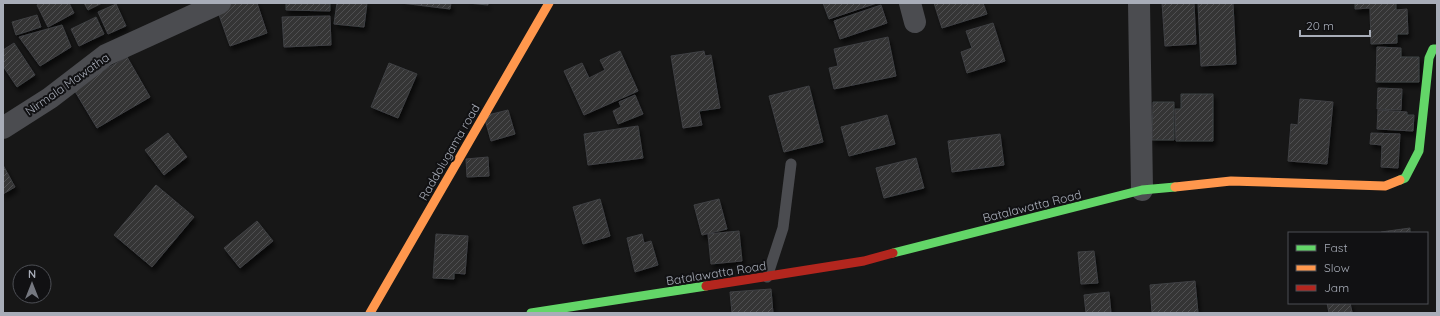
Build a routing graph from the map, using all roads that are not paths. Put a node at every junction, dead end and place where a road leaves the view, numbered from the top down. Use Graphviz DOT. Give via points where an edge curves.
graph roads {
  1 [pos="220,3"];
  2 [pos="549,3"];
  3 [pos="1139,3"];
  4 [pos="1437,49"];
  5 [pos="3,128"];
  6 [pos="791,164"];
  7 [pos="1142,190"];
  8 [pos="767,277"];
  9 [pos="370,313"];
  10 [pos="531,313"];
  1 -- 5 [label="street, Nirmala Mawatha" via="106,54 50,98"];
  2 -- 9 [label="street, Raddolugama road"];
  3 -- 7 [label="street"];
  4 -- 7 [label="street, Batalawatta Road" via="1433,50 1428,58 1418,151 1405,178 1385,186 1231,181"];
  6 -- 8 [label="lane" via="783,228"];
  7 -- 8 [label="street, Batalawatta Road" via="864,261"];
  8 -- 10 [label="street, Batalawatta Road"];
}
